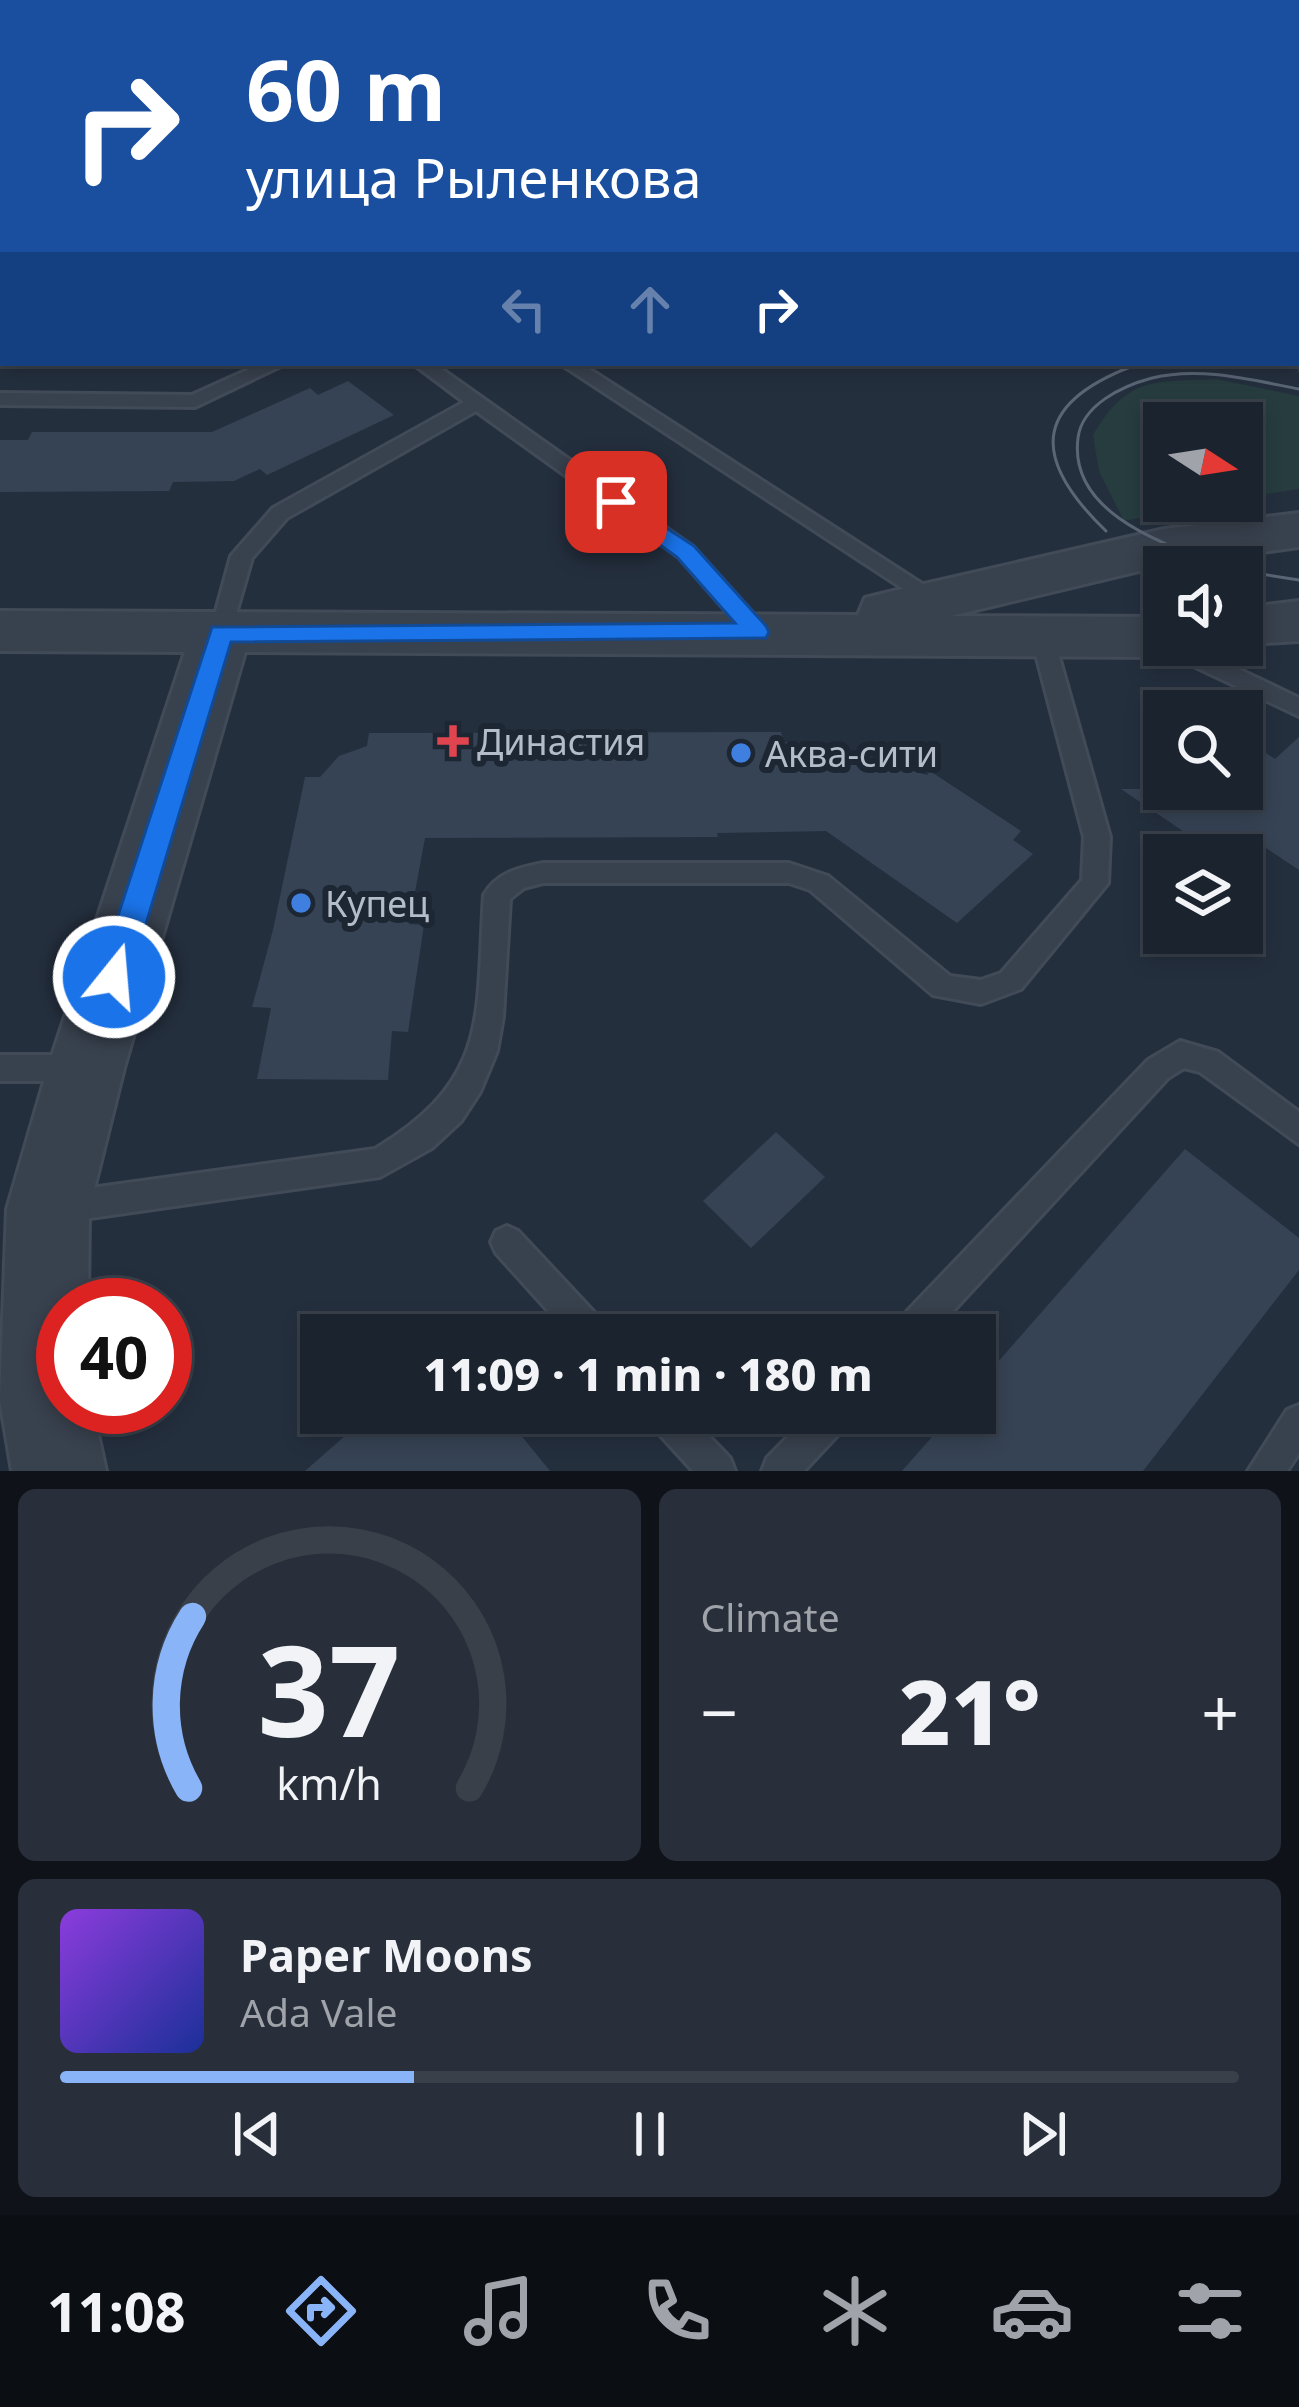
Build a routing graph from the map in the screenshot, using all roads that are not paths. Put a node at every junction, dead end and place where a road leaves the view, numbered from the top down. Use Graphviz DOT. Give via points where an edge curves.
graph roads {
  1 [pos="271,366"];
  2 [pos="425,366"];
  3 [pos="573,366"];
  4 [pos="0,399"];
  5 [pos="476,403"];
  6 [pos="1299,530"];
  7 [pos="1093,562"];
  8 [pos="936,600"];
  9 [pos="1299,621"];
  10 [pos="1263,625"];
  11 [pos="1143,627"];
  12 [pos="0,631"];
  13 [pos="779,632"];
  14 [pos="221,633"];
  15 [pos="1043,639"];
  16 [pos="1143,641"];
  17 [pos="1213,666"];
  18 [pos="1299,708"];
  19 [pos="0,1068"];
  20 [pos="86,1068"];
  21 [pos="1299,1130"];
  22 [pos="48,1209"];
  23 [pos="507,1242"];
  24 [pos="573,1314"];
  25 [pos="928,1314"];
  26 [pos="1299,1422"];
  27 [pos="683,1434"];
  28 [pos="815,1434"];
  29 [pos="59,1471"];
  30 [pos="717,1471"];
  31 [pos="780,1471"];
  32 [pos="1266,1471"];
  1 -- 4 [label="lane" via="195,401"];
  2 -- 5 [label="lane"];
  3 -- 8 [label="lane"];
  5 -- 13 [label="lane" via="686,551"];
  5 -- 14 [label="lane" via="280,513 242,556"];
  6 -- 7 [label="street"];
  7 -- 8 [label="street"];
  7 -- 11 [label="street" via="1106,599"];
  8 -- 13 [label="street"];
  9 -- 10 [label="street"];
  12 -- 14 [label="street"];
  13 -- 14 [label="street"];
  13 -- 15 [label="street"];
  14 -- 20 [label="street"];
  15 -- 16 [label="street"];
  15 -- 22 [label="lane" via="1097,837 1095,883 1011,981 981,992 943,987 819,884 789,873 516,879 497,895 485,1054 463,1100 421,1142 380,1163"];
  17 -- 18 [label="lane"];
  19 -- 20 [label="lane"];
  20 -- 22 [label="street"];
  21 -- 25 [label="lane" via="1208,1061 1180,1054"];
  22 -- 29 [label="street" via="42,1383"];
  23 -- 24 [label="lane"];
  26 -- 32 [label="lane"];
  27 -- 30 [label="lane"];
  28 -- 31 [label="lane"];
}
